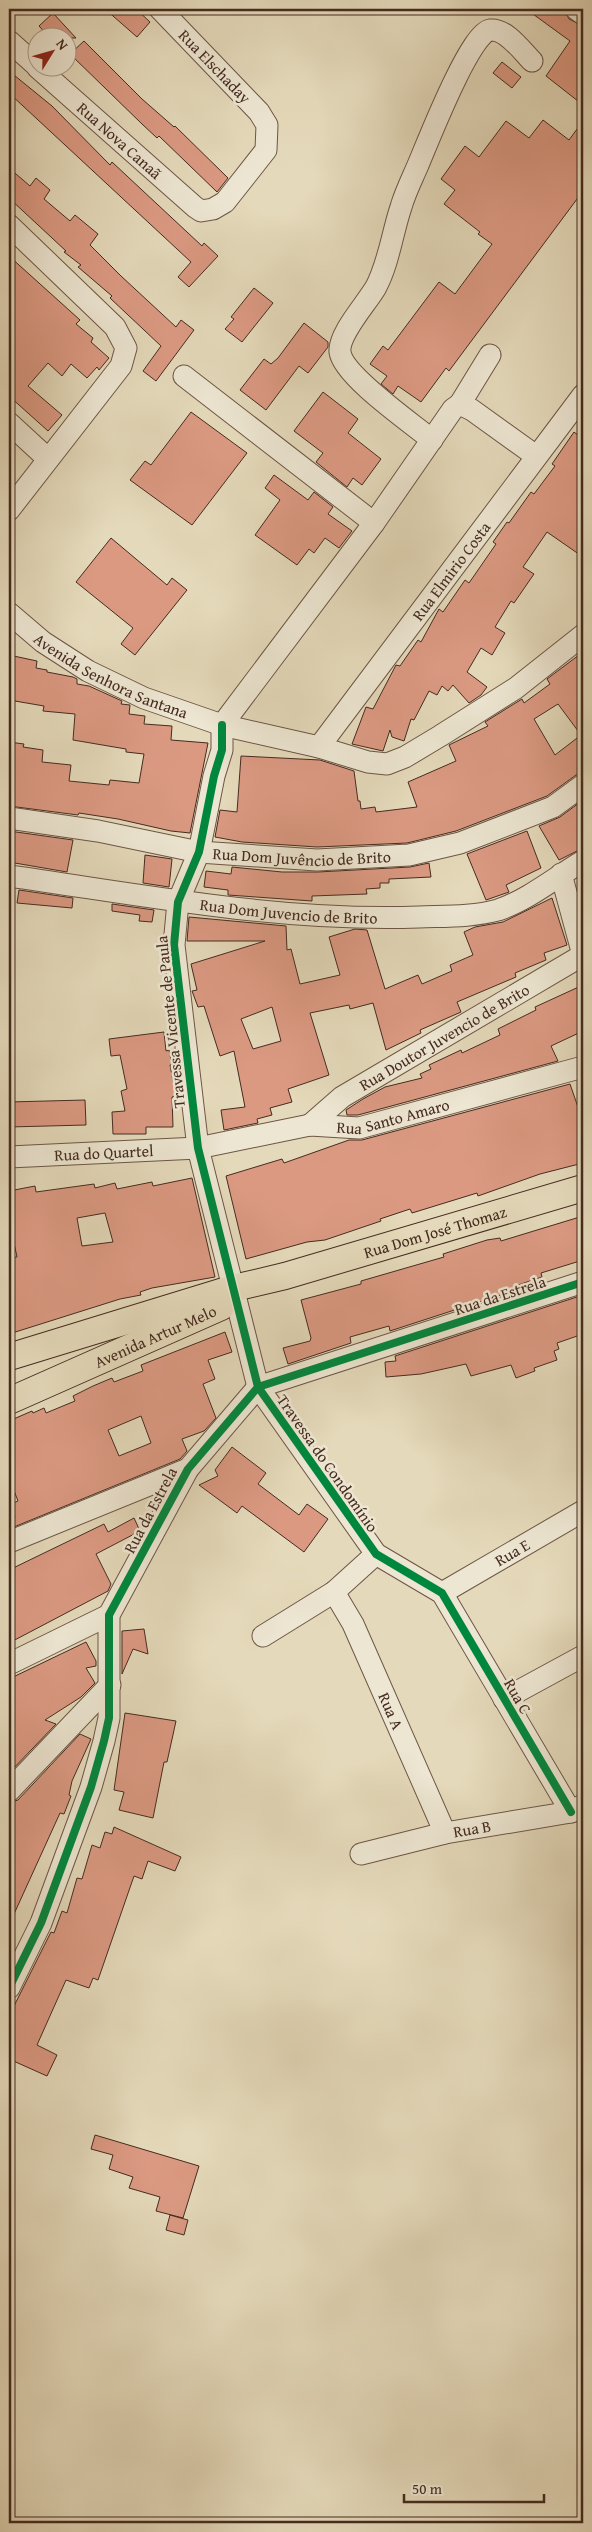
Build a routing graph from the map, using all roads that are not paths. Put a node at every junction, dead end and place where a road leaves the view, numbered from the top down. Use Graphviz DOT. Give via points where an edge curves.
graph roads {
  1 [pos="160,9"];
  2 [pos="576,9"];
  3 [pos="583,14"];
  4 [pos="9,41"];
  5 [pos="28,58"];
  6 [pos="532,61"];
  7 [pos="50,78"];
  8 [pos="201,211"];
  9 [pos="9,225"];
  10 [pos="490,355"];
  11 [pos="184,376"];
  12 [pos="583,395"];
  13 [pos="460,404"];
  14 [pos="9,423"];
  15 [pos="432,440"];
  16 [pos="536,456"];
  17 [pos="47,458"];
  18 [pos="9,510"];
  19 [pos="374,523"];
  20 [pos="9,613"];
  21 [pos="583,635"];
  22 [pos="222,725"];
  23 [pos="319,747"];
  24 [pos="583,785"];
  25 [pos="9,818"];
  26 [pos="199,852"];
  27 [pos="583,861"];
  28 [pos="561,874"];
  29 [pos="9,876"];
  30 [pos="178,902"];
  31 [pos="583,955"];
  32 [pos="583,1067"];
  33 [pos="310,1124"];
  34 [pos="198,1148"];
  35 [pos="9,1157"];
  36 [pos="31,1157"];
  37 [pos="9,1166"];
  38 [pos="583,1188"];
  39 [pos="285,1276"];
  40 [pos="583,1282"];
  41 [pos="236,1294"];
  42 [pos="9,1357"];
  43 [pos="258,1387"];
  44 [pos="9,1401"];
  45 [pos="188,1469"];
  46 [pos="583,1511"];
  47 [pos="9,1542"];
  48 [pos="376,1554"];
  49 [pos="334,1592"];
  50 [pos="442,1593"];
  51 [pos="109,1615"];
  52 [pos="263,1636"];
  53 [pos="583,1656"];
  54 [pos="9,1664"];
  55 [pos="110,1685"];
  56 [pos="504,1699"];
  57 [pos="9,1791"];
  58 [pos="577,1809"];
  59 [pos="445,1832"];
  60 [pos="361,1854"];
  61 [pos="9,1988"];
  1 -- 8 [label="street, Rua Elschaday" via="259,112 267,125 266,150 235,192 213,209"];
  2 -- 3 [label="street"];
  4 -- 5 [label="street, Rua Nova Canaã"];
  6 -- 15 [label="street" via="497,31 482,34 473,45 440,112 400,207 376,287 344,335 340,351 343,361 365,386"];
  7 -- 8 [label="street, Rua Nova Canaã"];
  9 -- 17 [label="street" via="115,327 126,348 121,366"];
  10 -- 13 [label="street"];
  11 -- 19 [label="street"];
  12 -- 16 [label="street, Rua Elmirio Costa"];
  13 -- 15 [label="street"];
  13 -- 16 [label="street"];
  14 -- 17 [label="street"];
  15 -- 19 [label="street"];
  16 -- 23 [label="street, Rua Elmirio Costa"];
  17 -- 18 [label="street"];
  19 -- 22 [label="street"];
  20 -- 22 [label="street, Avenida Senhora Santana" via="43,642 88,671 144,698"];
  21 -- 23 [label="street, Avenida Senhora Santana" via="516,688 405,757 387,764 377,763"];
  22 -- 23 [label="street, Avenida Senhora Santana"];
  22 -- 26 [label="street, Travessa Vicente de Paula" via="222,750"];
  24 -- 26 [label="street, Rua Dom Juvêncio de Brito" via="553,807 460,843 410,855 317,860"];
  25 -- 26 [label="street, Rua Dom Juvêncio de Brito" via="98,831"];
  26 -- 30 [label="street, Travessa Vicente de Paula"];
  27 -- 28 [label="street, Rua Dom Juvencio de Brito"];
  28 -- 30 [label="street, Rua Dom Juvencio de Brito" via="498,910 464,915 340,917"];
  28 -- 31 [label="street"];
  29 -- 30 [label="street, Rua Dom Juvencio de Brito"];
  30 -- 34 [label="street, Travessa Vicente de Paula" via="174,945"];
  31 -- 33 [label="street, Rua Doutor Juvencio de Brito" via="342,1097"];
  32 -- 33 [label="street, Rua Santo Amaro" via="359,1128"];
  33 -- 34 [label="street, Rua Santo Amaro"];
  34 -- 36 [label="street, Rua do Quartel"];
  34 -- 41 [label="street, Travessa Vicente de Paula"];
  35 -- 36 [label="street, Rua do Quartel"];
  36 -- 37 [label="street"];
  38 -- 39 [label="main road, Rua Dom José Thomaz"];
  39 -- 41 [label="main road, Avenida Artur Melo"];
  40 -- 43 [label="street, Rua da Estrela"];
  41 -- 42 [label="main road, Avenida Artur Melo"];
  41 -- 43 [label="street, Travessa Vicente de Paula"];
  41 -- 44 [label="main road, Avenida Artur Melo"];
  43 -- 45 [label="street, Rua da Estrela"];
  43 -- 48 [label="street, Travessa do Condomínio"];
  45 -- 47 [label="street"];
  45 -- 51 [label="street, Rua da Estrela"];
  46 -- 50 [label="street, Rua E"];
  48 -- 49 [label="street"];
  48 -- 50 [label="street"];
  49 -- 52 [label="street"];
  49 -- 59 [label="street, Rua A" via="352,1624"];
  50 -- 56 [label="street, Rua C"];
  51 -- 54 [label="street"];
  51 -- 55 [label="street, Rua da Estrela"];
  53 -- 56 [label="street"];
  55 -- 57 [label="street"];
  55 -- 61 [label="street, Rua da Estrela" via="107,1726 90,1787 41,1924"];
  56 -- 58 [label="street, Rua C"];
  58 -- 59 [label="street, Rua B"];
  59 -- 60 [label="street, Rua B"];
}
